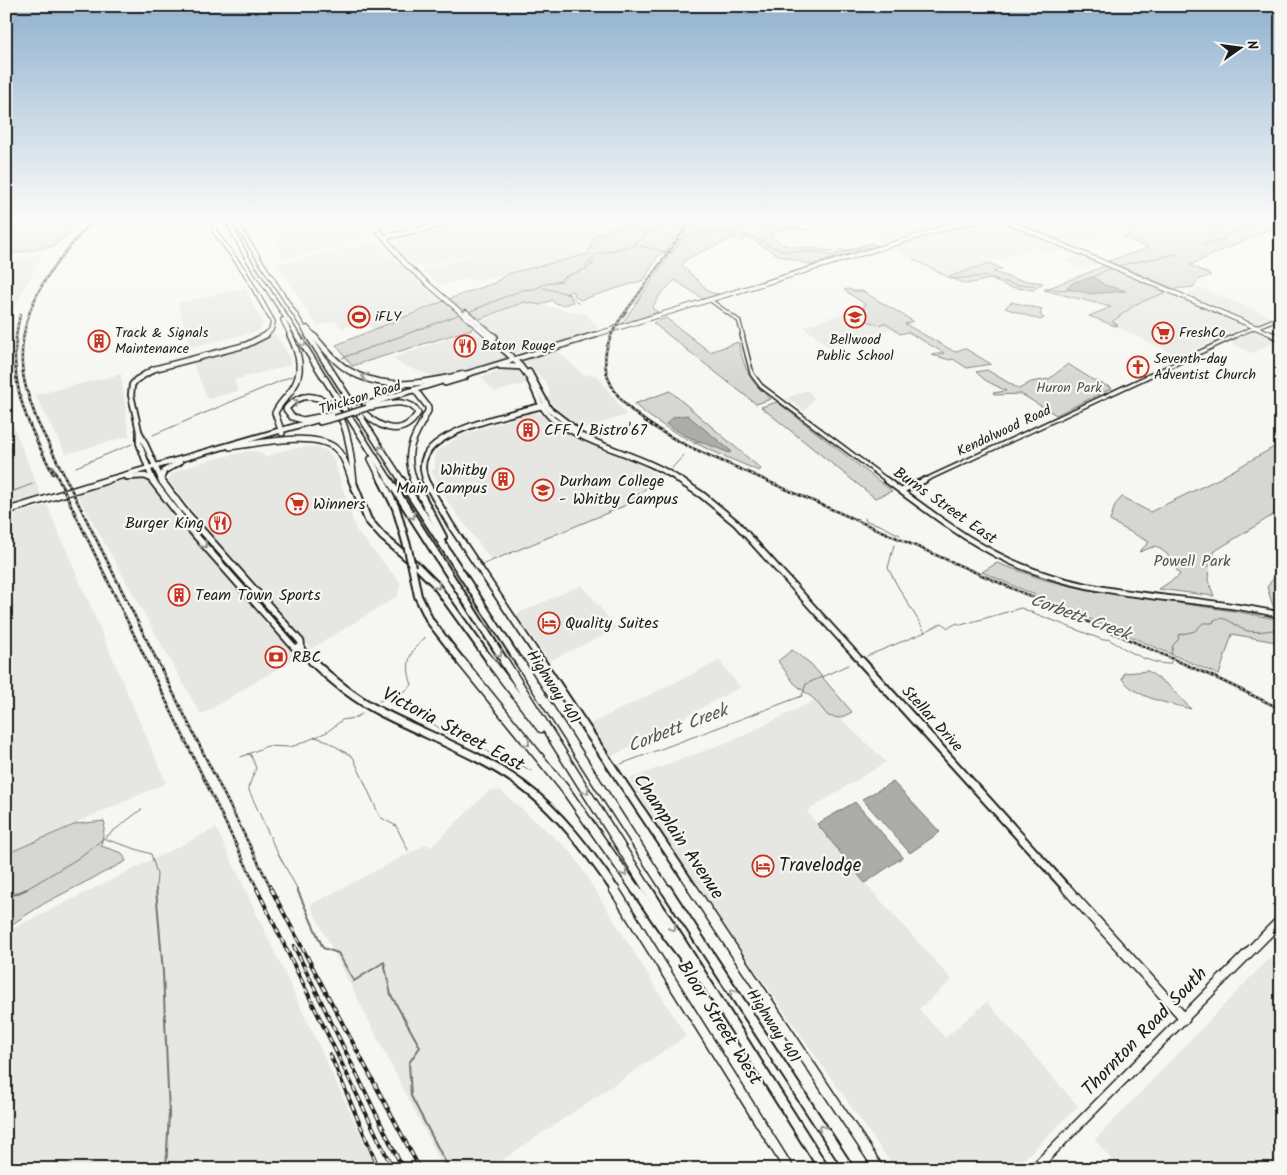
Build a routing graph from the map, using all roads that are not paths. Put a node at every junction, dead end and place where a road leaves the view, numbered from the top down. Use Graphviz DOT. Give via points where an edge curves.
graph roads {
  1 [pos="246,275"];
  2 [pos="259,275"];
  3 [pos="269,275"];
  4 [pos="419,275"];
  5 [pos="793,275"];
  6 [pos="1134,275"];
  7 [pos="710,300"];
  8 [pos="276,302"];
  9 [pos="289,307"];
  10 [pos="1281,317"];
  11 [pos="1256,327"];
  12 [pos="1278,337"];
  13 [pos="508,352"];
  14 [pos="526,356"];
  15 [pos="516,359"];
  16 [pos="501,364"];
  17 [pos="522,366"];
  18 [pos="465,374"];
  19 [pos="416,391"];
  20 [pos="346,394"];
  21 [pos="544,406"];
  22 [pos="367,407"];
  23 [pos="335,416"];
  24 [pos="358,431"];
  25 [pos="139,432"];
  26 [pos="282,432"];
  27 [pos="230,447"];
  28 [pos="144,457"];
  29 [pos="151,457"];
  30 [pos="179,461"];
  31 [pos="155,467"];
  32 [pos="148,469"];
  33 [pos="126,476"];
  34 [pos="161,479"];
  35 [pos="153,480"];
  36 [pos="901,491"];
  37 [pos="355,494"];
  38 [pos="168,503"];
  39 [pos="6,511"];
  40 [pos="187,513"];
  41 [pos="475,592"];
  42 [pos="1281,615"];
  43 [pos="301,649"];
  44 [pos="562,755"];
  45 [pos="618,896"];
  46 [pos="1281,920"];
  47 [pos="716,995"];
  48 [pos="1184,1019"];
  49 [pos="789,1169"];
  50 [pos="824,1169"];
  51 [pos="848,1169"];
  52 [pos="879,1169"];
  53 [pos="1034,1169"];
  1 -- 25 [label="main road, Victoria Street East" via="273,322 271,330 246,344 165,366 139,377 132,385 131,395"];
  2 -- 8 [label="highway, Highway 401"];
  3 -- 9 [label="highway, Highway 401"];
  4 -- 13 [label="main road, Stellar Drive"];
  5 -- 7 [label="main road, Thickson Road"];
  6 -- 11 [label="main road"];
  7 -- 14 [label="main road, Thickson Road"];
  7 -- 36 [label="street, Burns Street East" via="739,322 752,374 761,386"];
  8 -- 24 [label="highway, Highway 401, one-way"];
  8 -- 26 [label="highway" via="302,364 298,382 275,413"];
  18 -- 9 [label="highway, one-way" via="408,384 360,376 333,358"];
  9 -- 20 [label="highway, Highway 401"];
  10 -- 11 [label="street, Kendalwood Road"];
  11 -- 12 [label="main road"];
  11 -- 36 [label="street, Kendalwood Road"];
  13 -- 14 [label="main road"];
  13 -- 15 [label="main road, Stellar Drive"];
  13 -- 16 [label="main road"];
  14 -- 15 [label="main road, Thickson Road"];
  14 -- 17 [label="main road"];
  15 -- 16 [label="main road, Thickson Road"];
  15 -- 17 [label="main road, Stellar Drive"];
  16 -- 17 [label="main road"];
  16 -- 18 [label="main road, Thickson Road"];
  16 -- 19 [label="main road, Thickson Road"];
  17 -- 21 [label="main road, Stellar Drive"];
  18 -- 19 [label="main road, Thickson Road"];
  19 -- 22 [label="main road, Thickson Road"];
  19 -- 41 [label="highway" via="428,410 411,441 409,465 424,502"];
  20 -- 22 [label="highway" via="370,420 382,427 405,425 418,412 405,403"];
  41 -- 20 [label="highway, Highway 401, one-way"];
  21 -- 48 [label="main road, Stellar Drive" via="572,428 635,454 674,476 702,495 748,536"];
  21 -- 52 [label="main road, Champlain Avenue" via="447,434 431,447 423,459 425,477 450,524"];
  22 -- 23 [label="main road, Thickson Road, bridge"];
  23 -- 26 [label="main road, Thickson Road"];
  23 -- 37 [label="highway, one-way" via="294,419 286,409 293,401 304,397 320,396 330,401 347,433"];
  24 -- 44 [label="highway, Highway 401, one-way"];
  24 -- 47 [label="highway, one-way, bridge" via="396,508 418,596 430,621 560,782 674,947"];
  25 -- 28 [label="main road, Victoria Street East"];
  25 -- 29 [label="main road, Victoria Street East"];
  26 -- 27 [label="main road, Thickson Road"];
  26 -- 30 [label="main road, Thickson Road"];
  27 -- 30 [label="main road, Thickson Road"];
  27 -- 37 [label="highway" via="292,441 331,446 344,461"];
  28 -- 32 [label="main road, Victoria Street East"];
  28 -- 33 [label="main road" via="139,466"];
  29 -- 30 [label="main road" via="159,461"];
  29 -- 31 [label="main road, Victoria Street East"];
  30 -- 31 [label="main road, Thickson Road"];
  30 -- 34 [label="main road" via="164,471"];
  31 -- 32 [label="main road, Thickson Road"];
  31 -- 34 [label="main road, Victoria Street East"];
  32 -- 33 [label="main road, Thickson Road"];
  32 -- 35 [label="main road, Victoria Street East"];
  33 -- 35 [label="main road" via="145,476"];
  33 -- 39 [label="main road, Thickson Road"];
  34 -- 40 [label="main road, Victoria Street East"];
  35 -- 38 [label="main road, Victoria Street East"];
  36 -- 42 [label="street, Burns Street East" via="982,549 1049,576 1102,588"];
  37 -- 44 [label="highway, one-way" via="376,531 432,580"];
  38 -- 40 [label="main road"];
  38 -- 43 [label="main road, Victoria Street East, one-way" via="294,647"];
  40 -- 43 [label="main road, Victoria Street East" via="301,642"];
  51 -- 41 [label="highway, Highway 401, one-way"];
  43 -- 45 [label="main road, Victoria Street East" via="334,682 377,710 491,766 522,785 579,840"];
  44 -- 47 [label="highway, Highway 401, one-way"];
  45 -- 49 [label="main road, Bloor Street West"];
  46 -- 48 [label="main road, Thornton Road South" via="1204,995"];
  47 -- 50 [label="highway, Highway 401"];
  48 -- 53 [label="main road, Thornton Road South"];
}
